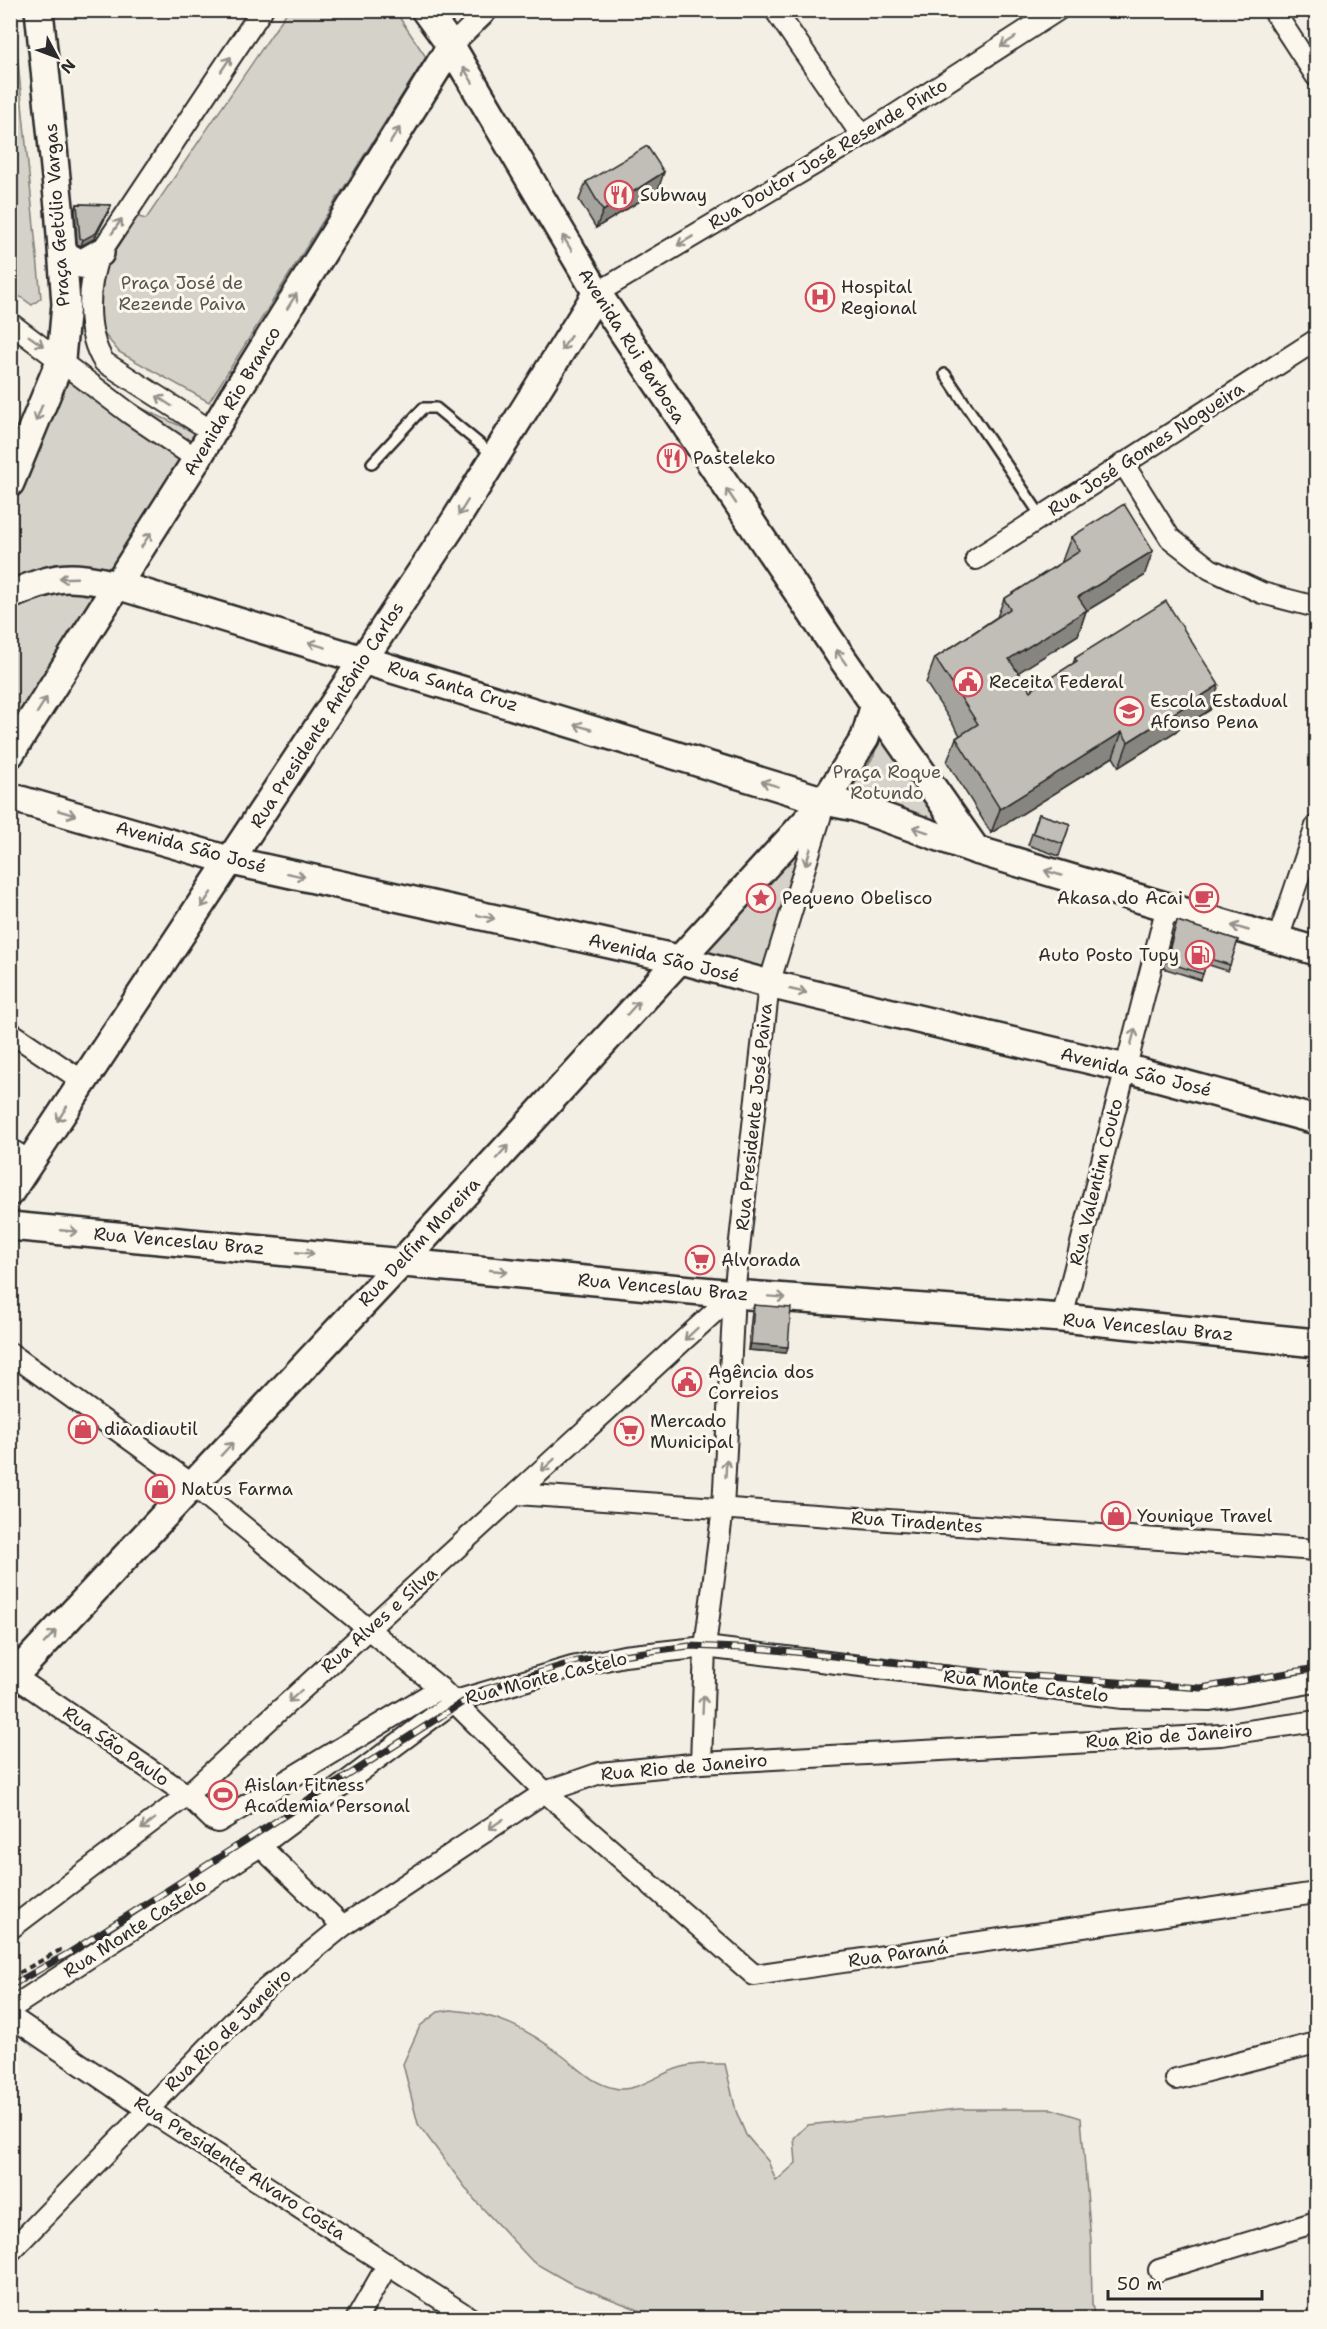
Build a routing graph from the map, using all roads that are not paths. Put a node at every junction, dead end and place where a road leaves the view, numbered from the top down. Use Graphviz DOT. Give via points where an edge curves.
graph roads {
  1 [pos="39,10"];
  2 [pos="262,10"];
  3 [pos="425,10"];
  4 [pos="488,10"];
  5 [pos="775,10"];
  6 [pos="1058,10"];
  7 [pos="1273,10"];
  8 [pos="451,46"];
  9 [pos="1317,76"];
  10 [pos="862,136"];
  11 [pos="100,253"];
  12 [pos="63,254"];
  13 [pos="597,293"];
  14 [pos="10,323"];
  15 [pos="1317,340"];
  16 [pos="61,359"];
  17 [pos="945,374"];
  18 [pos="213,432"];
  19 [pos="495,457"];
  20 [pos="197,459"];
  21 [pos="372,463"];
  22 [pos="1123,463"];
  23 [pos="10,483"];
  24 [pos="1041,516"];
  25 [pos="976,559"];
  26 [pos="117,585"];
  27 [pos="10,595"];
  28 [pos="1317,608"];
  29 [pos="364,659"];
  30 [pos="875,704"];
  31 [pos="10,754"];
  32 [pos="10,797"];
  33 [pos="825,801"];
  34 [pos="1317,826"];
  35 [pos="976,850"];
  36 [pos="232,861"];
  37 [pos="1167,906"];
  38 [pos="1278,939"];
  39 [pos="1317,951"];
  40 [pos="678,959"];
  41 [pos="769,984"];
  42 [pos="10,1032"];
  43 [pos="1125,1068"];
  44 [pos="84,1082"];
  45 [pos="1317,1120"];
  46 [pos="21,1155"];
  47 [pos="10,1192"];
  48 [pos="10,1226"];
  49 [pos="402,1262"];
  50 [pos="734,1294"];
  51 [pos="1062,1318"];
  52 [pos="1317,1343"];
  53 [pos="10,1353"];
  54 [pos="193,1485"];
  55 [pos="517,1494"];
  56 [pos="723,1508"];
  57 [pos="1317,1550"];
  58 [pos="368,1630"];
  59 [pos="705,1647"];
  60 [pos="12,1676"];
  61 [pos="1317,1682"];
  62 [pos="440,1688"];
  63 [pos="455,1701"];
  64 [pos="1317,1721"];
  65 [pos="701,1763"];
  66 [pos="544,1792"];
  67 [pos="187,1795"];
  68 [pos="260,1846"];
  69 [pos="1317,1893"];
  70 [pos="343,1926"];
  71 [pos="10,1929"];
  72 [pos="10,2009"];
  73 [pos="10,2016"];
  74 [pos="1317,2043"];
  75 [pos="1176,2079"];
  76 [pos="148,2110"];
  77 [pos="1317,2222"];
  78 [pos="10,2252"];
  79 [pos="388,2264"];
  80 [pos="1159,2270"];
  81 [pos="357,2319"];
  82 [pos="470,2319"];
  1 -- 12 [label="main road, Praça Getúlio Vargas"];
  11 -- 2 [label="street, one-way"];
  3 -- 8 [label="main road, Avenida Rui Barbosa"];
  4 -- 8 [label="street"];
  5 -- 10 [label="street"];
  6 -- 10 [label="street, Rua Doutor José Resende Pinto, one-way"];
  7 -- 9 [label="street"];
  13 -- 8 [label="main road, Avenida Rui Barbosa, one-way"];
  18 -- 8 [label="main road, Avenida Rio Branco, one-way"];
  10 -- 13 [label="street, Rua Doutor José Resende Pinto, one-way"];
  11 -- 12 [label="main road" via="81,264"];
  18 -- 11 [label="street, one-way" via="113,369 98,352 91,314 93,268"];
  12 -- 16 [label="main road, Praça Getúlio Vargas" via="66,304"];
  13 -- 19 [label="main road, Rua Presidente Antônio Carlos, one-way"];
  30 -- 13 [label="main road, Avenida Rui Barbosa, one-way"];
  14 -- 16 [label="street, one-way"];
  15 -- 22 [label="street, Rua José Gomes Nogueira"];
  16 -- 20 [label="street" via="129,413"];
  16 -- 23 [label="main road, one-way"];
  17 -- 24 [label="lane"];
  18 -- 20 [label="main road, Avenida Rio Branco"];
  19 -- 21 [label="lane" via="436,408 423,408"];
  19 -- 29 [label="main road, Rua Presidente Antônio Carlos, one-way"];
  26 -- 20 [label="main road, Avenida Rio Branco, one-way"];
  22 -- 24 [label="street, Rua José Gomes Nogueira"];
  22 -- 28 [label="street" via="1170,538 1210,569 1262,593"];
  24 -- 25 [label="street, Rua José Gomes Nogueira"];
  26 -- 27 [label="main road, Rua Santa Cruz, one-way" via="70,576 44,580"];
  29 -- 26 [label="main road, Rua Santa Cruz, one-way"];
  31 -- 26 [label="main road, Avenida Rio Branco, one-way"];
  33 -- 29 [label="main road, Rua Santa Cruz, one-way"];
  29 -- 36 [label="main road, Rua Presidente Antônio Carlos"];
  30 -- 33 [label="main road" via="865,738"];
  30 -- 35 [label="main road, Avenida Rui Barbosa"];
  32 -- 36 [label="main road, Avenida São José, one-way"];
  35 -- 33 [label="main road, one-way" via="861,809"];
  33 -- 40 [label="main road, Rua Delfim Moreira"];
  33 -- 41 [label="street, Rua Presidente José Paiva, one-way"];
  34 -- 38 [label="street"];
  37 -- 35 [label="main road, one-way"];
  36 -- 40 [label="main road, Avenida São José, one-way"];
  36 -- 44 [label="main road, Rua Presidente Antônio Carlos, one-way"];
  38 -- 37 [label="main road, one-way"];
  43 -- 37 [label="street, Rua Valentim Couto, one-way"];
  38 -- 39 [label="main road"];
  40 -- 41 [label="main road, Avenida São José"];
  49 -- 40 [label="main road, Rua Delfim Moreira, one-way"];
  41 -- 43 [label="main road, Avenida São José, one-way"];
  41 -- 50 [label="street, Rua Presidente José Paiva"];
  42 -- 44 [label="street"];
  43 -- 45 [label="main road, Avenida São José"];
  43 -- 51 [label="street, Rua Valentim Couto"];
  44 -- 46 [label="main road, Rua Presidente Antônio Carlos, one-way"];
  46 -- 47 [label="main road, Rua Presidente Antônio Carlos"];
  48 -- 49 [label="main road, Rua Venceslau Braz, one-way"];
  49 -- 50 [label="main road, Rua Venceslau Braz, one-way"];
  54 -- 49 [label="main road, Rua Delfim Moreira, one-way"];
  50 -- 51 [label="main road, Rua Venceslau Braz, one-way"];
  50 -- 55 [label="street, Rua Alves e Silva, one-way"];
  56 -- 50 [label="street, Rua Presidente José Paiva, one-way"];
  51 -- 52 [label="main road, Rua Venceslau Braz"];
  53 -- 54 [label="street, Rua Paraná"];
  54 -- 58 [label="street, Rua Paraná"];
  60 -- 54 [label="main road, Rua Delfim Moreira, one-way"];
  55 -- 56 [label="street, Rua Tiradentes"];
  55 -- 58 [label="street, Rua Alves e Silva"];
  56 -- 57 [label="street, Rua Tiradentes"];
  56 -- 59 [label="street, Rua Presidente José Paiva"];
  58 -- 62 [label="street, Rua Paraná"];
  58 -- 67 [label="street, Rua Alves e Silva, one-way"];
  59 -- 61 [label="street, Rua Monte Castelo" via="1123,1698 1210,1700"];
  59 -- 63 [label="street, Rua Monte Castelo" via="592,1663"];
  65 -- 59 [label="street, Rua Presidente José Paiva, one-way"];
  60 -- 67 [label="street, Rua São Paulo"];
  62 -- 63 [label="street, Rua Paraná"];
  62 -- 67 [label="street, Rua São Paulo" via="218,1822"];
  63 -- 66 [label="street, Rua Paraná"];
  63 -- 68 [label="street, Rua Monte Castelo"];
  64 -- 65 [label="street, Rua Rio de Janeiro" via="1221,1735"];
  65 -- 66 [label="street, Rua Rio de Janeiro" via="600,1773"];
  66 -- 69 [label="street, Rua Paraná" via="754,1975"];
  66 -- 70 [label="street, Rua Rio de Janeiro, one-way"];
  67 -- 71 [label="street, Rua Alves e Silva, one-way"];
  68 -- 70 [label="street"];
  68 -- 72 [label="street, Rua Monte Castelo"];
  70 -- 76 [label="street, Rua Rio de Janeiro" via="262,1992"];
  73 -- 76 [label="street, Rua Presidente Alvaro Costa"];
  74 -- 75 [label="street"];
  76 -- 78 [label="street, Rua Rio de Janeiro"];
  76 -- 79 [label="street, Rua Presidente Alvaro Costa"];
  77 -- 80 [label="street"];
  79 -- 81 [label="street"];
  79 -- 82 [label="street, Rua Presidente Alvaro Costa"];
}
